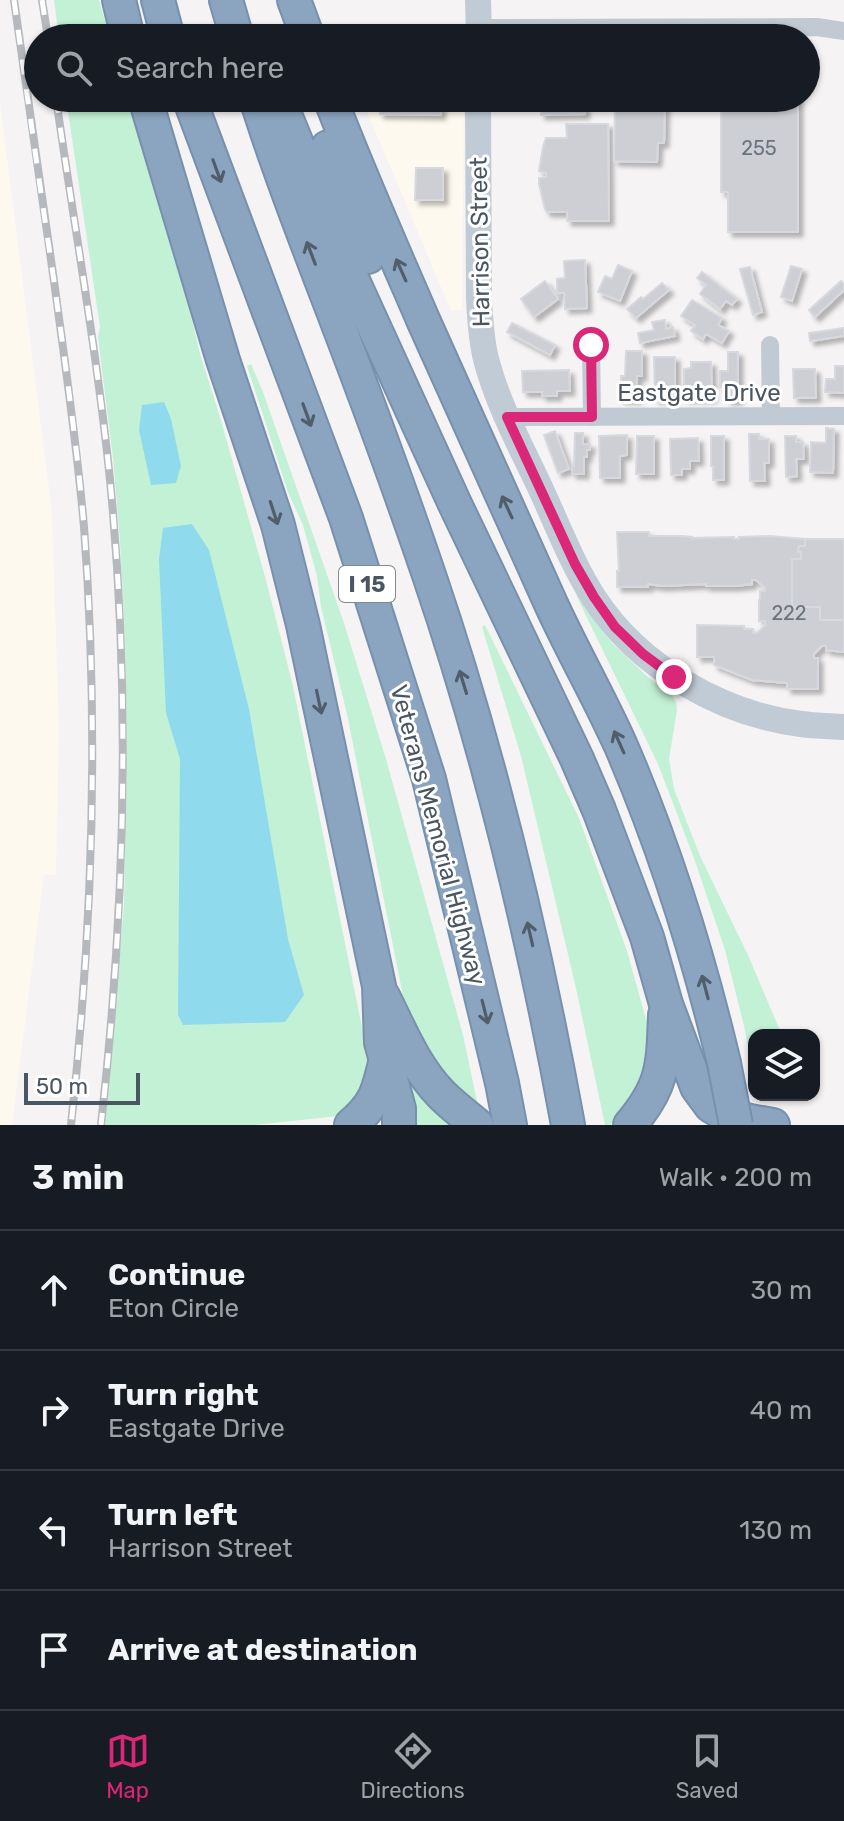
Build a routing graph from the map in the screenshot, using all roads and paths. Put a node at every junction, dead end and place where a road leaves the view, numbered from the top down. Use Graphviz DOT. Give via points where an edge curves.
graph roads {
  1 [pos="119,0"];
  2 [pos="158,0"];
  3 [pos="226,0"];
  4 [pos="280,0"];
  5 [pos="294,0"];
  6 [pos="478,0"];
  7 [pos="125,24"];
  8 [pos="164,24"];
  9 [pos="233,24"];
  10 [pos="288,24"];
  11 [pos="303,24"];
  12 [pos="479,24"];
  13 [pos="820,27"];
  14 [pos="844,31"];
  15 [pos="149,112"];
  16 [pos="194,112"];
  17 [pos="261,112"];
  18 [pos="276,112"];
  19 [pos="317,112"];
  20 [pos="335,112"];
  21 [pos="478,112"];
  22 [pos="591,345"];
  23 [pos="770,345"];
  24 [pos="410,406"];
  25 [pos="771,416"];
  26 [pos="844,416"];
  27 [pos="507,417"];
  28 [pos="592,417"];
  29 [pos="844,727"];
  30 [pos="379,986"];
  31 [pos="666,1004"];
  32 [pos="385,1063"];
  33 [pos="351,1125"];
  34 [pos="399,1125"];
  35 [pos="477,1125"];
  36 [pos="510,1125"];
  37 [pos="568,1125"];
  38 [pos="630,1125"];
  39 [pos="736,1125"];
  40 [pos="773,1125"];
  1 -- 7 [label="highway"];
  2 -- 8 [label="highway"];
  3 -- 9 [label="highway"];
  4 -- 10 [label="highway"];
  5 -- 11 [label="highway"];
  6 -- 12 [label="street"];
  13 -- 14 [label="street"];
  15 -- 30 [label="highway, one-way" via="278,525"];
  16 -- 36 [label="highway, Veterans Memorial Highway / I 15, one-way" via="350,532 429,779"];
  37 -- 17 [label="highway, I 15, one-way" via="543,990 468,697 402,495"];
  18 -- 24 [label="highway" via="286,117"];
  19 -- 24 [label="highway" via="386,301"];
  39 -- 20 [label="highway, one-way, bridge" via="706,989 639,790 489,469"];
  21 -- 27 [label="street, Harrison Street" via="480,328"];
  22 -- 28 [label="street"];
  23 -- 25 [label="street"];
  24 -- 31 [label="highway" via="583,771 647,937"];
  25 -- 26 [label="street, Eastgate Drive"];
  25 -- 28 [label="street, Eastgate Drive"];
  27 -- 28 [label="street, Eastgate Drive"];
  27 -- 29 [label="street, Harrison Street" via="575,564 615,627 643,654 707,695 752,713"];
  30 -- 32 [label="highway"];
  30 -- 35 [label="highway" via="426,1076"];
  31 -- 38 [label="highway" via="659,1079"];
  31 -- 40 [label="highway" via="692,1075 711,1106"];
  32 -- 33 [label="highway" via="378,1092"];
  32 -- 34 [label="highway"];
}
